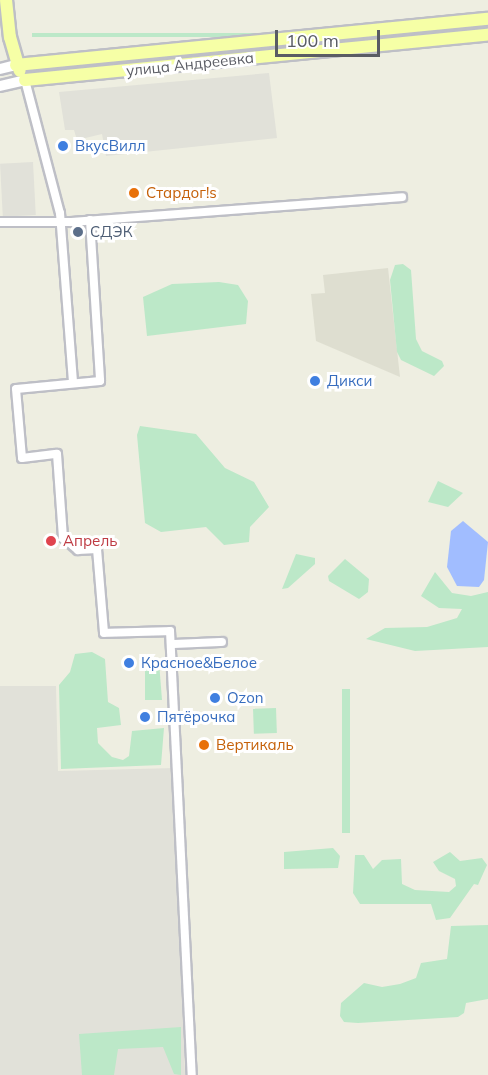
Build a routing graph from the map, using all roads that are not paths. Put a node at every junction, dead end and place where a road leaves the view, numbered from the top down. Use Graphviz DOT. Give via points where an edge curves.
graph roads {
  1 [pos="6,0"];
  2 [pos="13,0"];
  3 [pos="488,20"];
  4 [pos="474,21"];
  5 [pos="413,26"];
  6 [pos="482,35"];
  7 [pos="415,42"];
  8 [pos="19,64"];
  9 [pos="0,69"];
  10 [pos="25,80"];
  11 [pos="0,86"];
  12 [pos="402,197"];
  13 [pos="61,220"];
  14 [pos="90,220"];
  15 [pos="0,222"];
  16 [pos="73,382"];
  17 [pos="222,642"];
  18 [pos="172,644"];
  19 [pos="192,1075"];
  1 -- 8 [label="main road"];
  2 -- 8 [label="main road"];
  3 -- 4 [label="main road, улица Андреевка"];
  4 -- 5 [label="main road, улица Андреевка"];
  4 -- 6 [label="main road"];
  5 -- 7 [label="main road"];
  5 -- 8 [label="main road, улица Андреевка"];
  6 -- 7 [label="main road, улица Андреевка"];
  7 -- 10 [label="main road, улица Андреевка"];
  8 -- 9 [label="main road, улица Андреевка"];
  8 -- 10 [label="main road"];
  10 -- 11 [label="main road, улица Андреевка"];
  10 -- 13 [label="street"];
  12 -- 14 [label="street"];
  13 -- 14 [label="street"];
  13 -- 15 [label="street"];
  13 -- 16 [label="street"];
  14 -- 16 [label="street" via="100,381"];
  16 -- 18 [label="street" via="57,387 16,389 22,458 57,454 63,537 78,550 96,549 104,633 170,631"];
  17 -- 18 [label="street"];
  18 -- 19 [label="street"];
}
